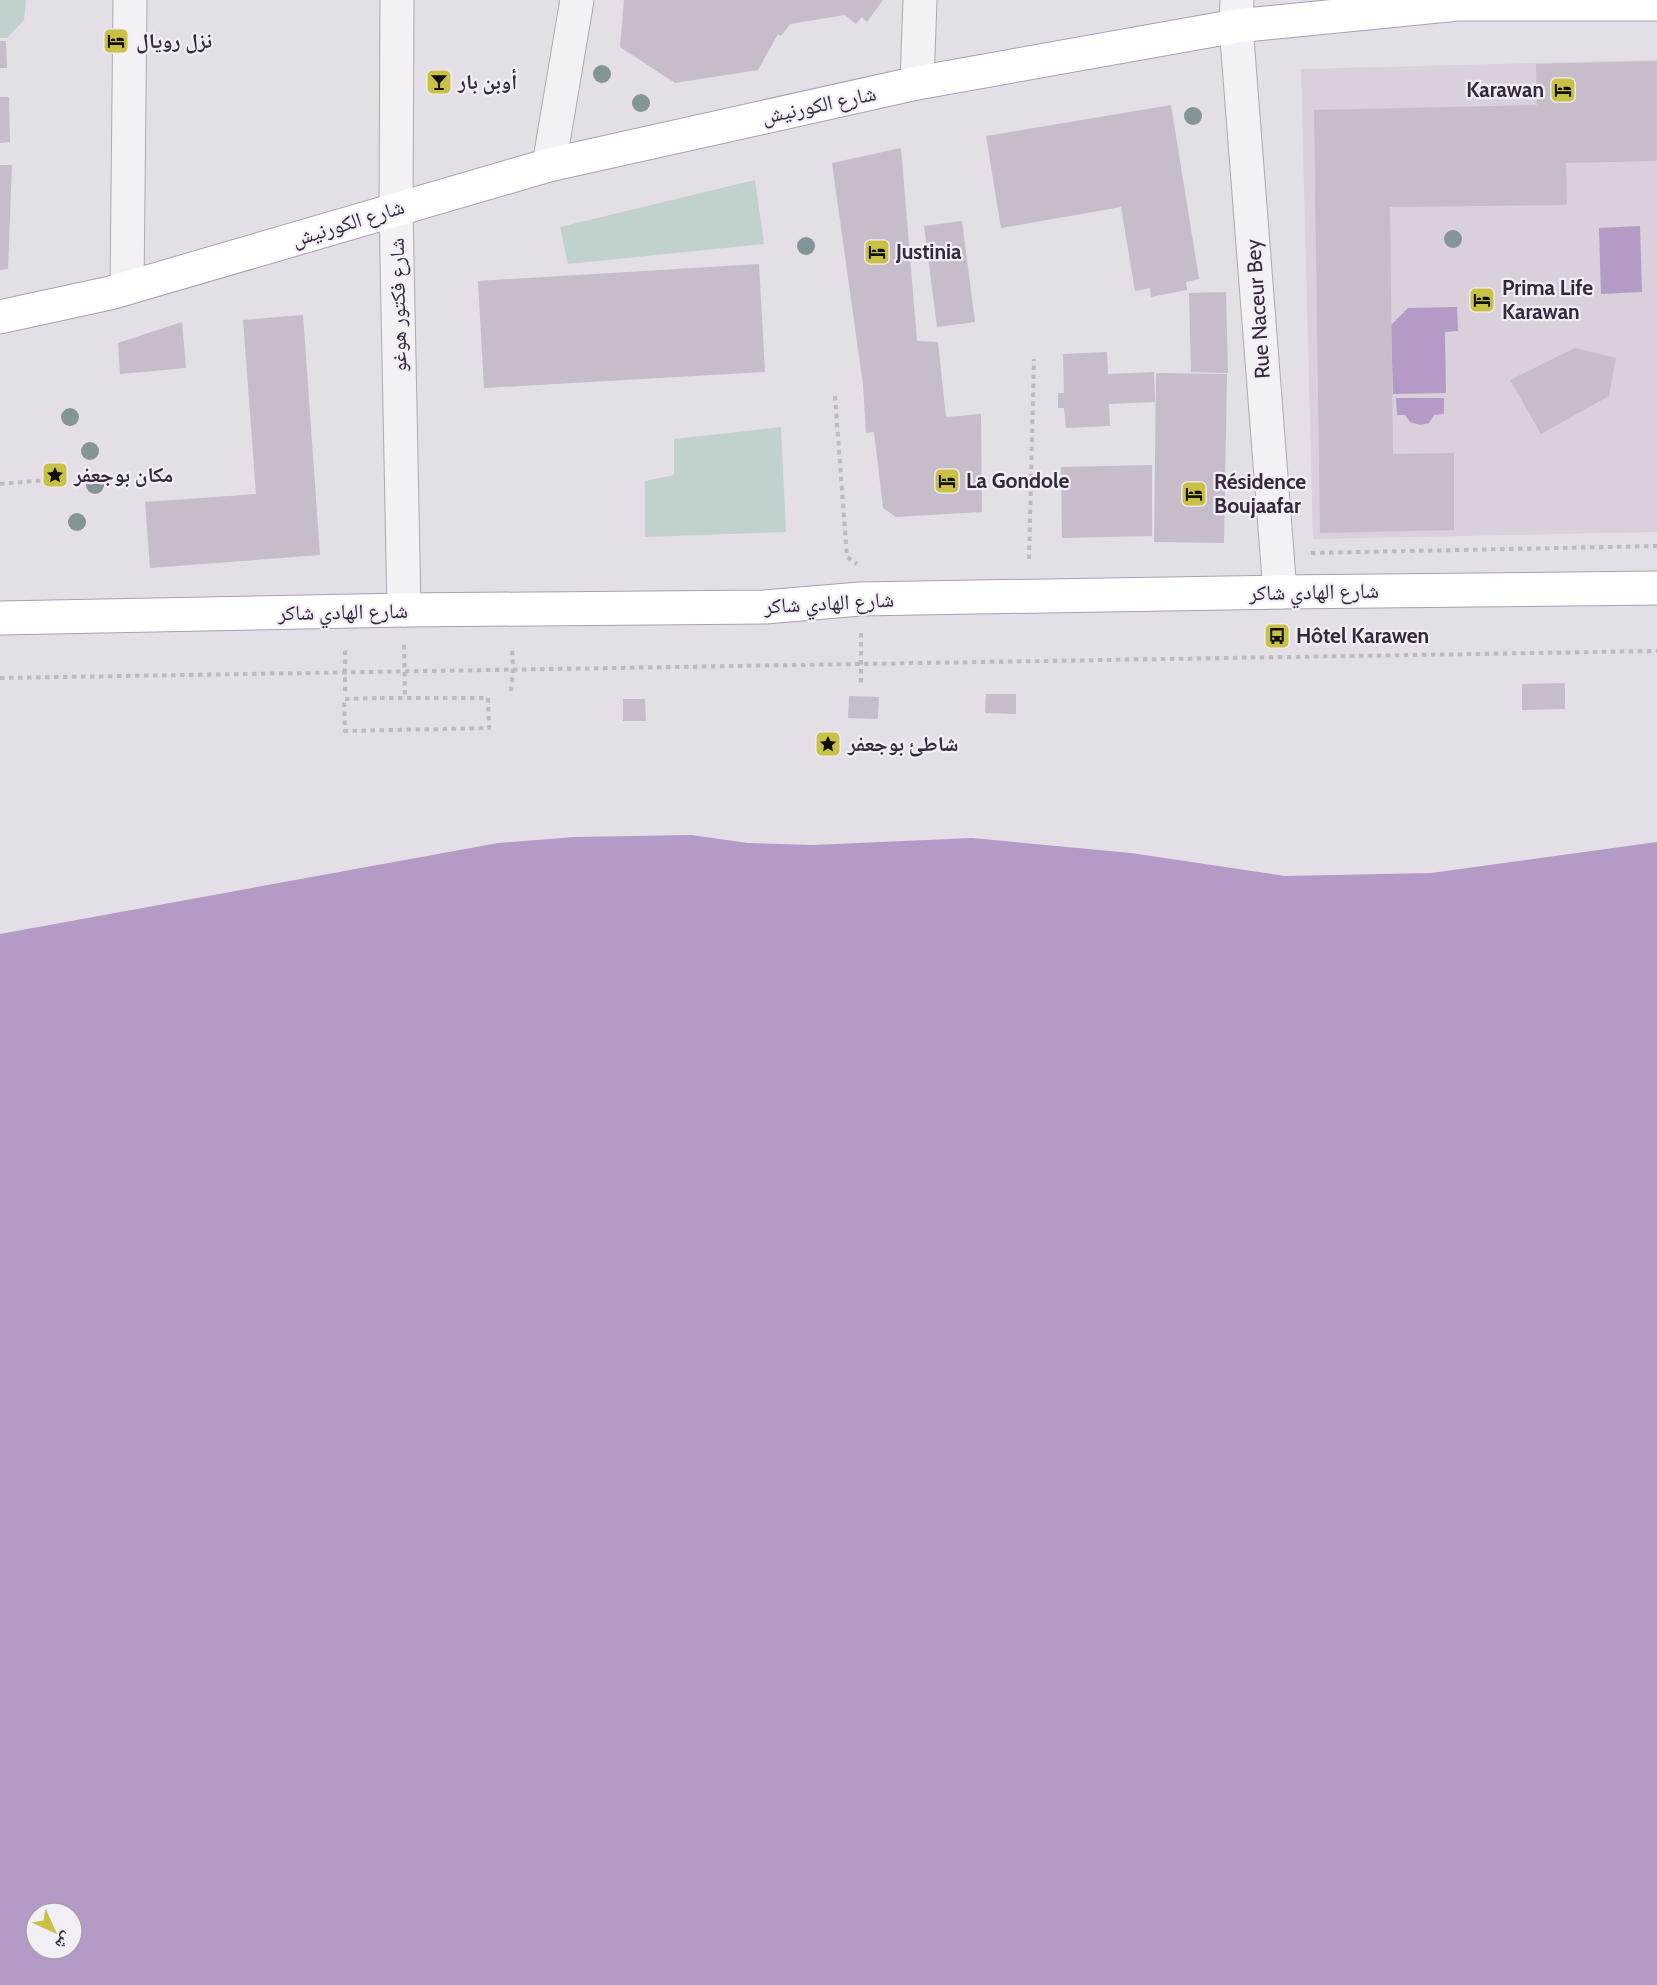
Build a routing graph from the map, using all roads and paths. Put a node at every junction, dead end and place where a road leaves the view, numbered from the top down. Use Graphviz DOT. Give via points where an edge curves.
graph roads {
  1 [pos="130,0"];
  2 [pos="397,0"];
  3 [pos="577,0"];
  4 [pos="920,0"];
  5 [pos="1458,2"];
  6 [pos="1657,4"];
  7 [pos="1237,13"];
  8 [pos="918,83"];
  9 [pos="549,165"];
  10 [pos="396,208"];
  11 [pos="118,291"];
  12 [pos="0,317"];
  13 [pos="0,329"];
  14 [pos="1034,359"];
  15 [pos="835,396"];
  16 [pos="47,480"];
  17 [pos="0,484"];
  18 [pos="1657,546"];
  19 [pos="1308,553"];
  20 [pos="1018,559"];
  21 [pos="1029,559"];
  22 [pos="1040,559"];
  23 [pos="860,566"];
  24 [pos="1657,588"];
  25 [pos="1280,592"];
  26 [pos="404,610"];
  27 [pos="0,618"];
  28 [pos="512,646"];
  29 [pos="345,648"];
  30 [pos="1657,651"];
  31 [pos="513,669"];
  32 [pos="405,672"];
  33 [pos="345,674"];
  34 [pos="0,678"];
  35 [pos="345,691"];
  36 [pos="512,691"];
  37 [pos="405,698"];
  1 -- 11 [label="street"];
  2 -- 10 [label="street, شارع فكتور هوغو"];
  3 -- 9 [label="street"];
  4 -- 8 [label="street"];
  5 -- 6 [label="main road, شارع الكورنيش"];
  5 -- 7 [label="main road, شارع الكورنيش"];
  7 -- 8 [label="main road, شارع الكورنيش"];
  7 -- 25 [label="street, Rue Naceur Bey"];
  8 -- 9 [label="main road, شارع الكورنيش"];
  9 -- 10 [label="main road, شارع الكورنيش"];
  10 -- 11 [label="main road, شارع الكورنيش"];
  10 -- 26 [label="street, شارع فكتور هوغو"];
  11 -- 12 [label="main road, شارع الكورنيش"];
  11 -- 13 [label="main road"];
  14 -- 21 [label="path"];
  15 -- 23 [label="path" via="847,557"];
  16 -- 17 [label="path"];
  18 -- 19 [label="path"];
  20 -- 21 [label="path"];
  21 -- 22 [label="path"];
  24 -- 25 [label="main road, شارع الهادي شاكر"];
  25 -- 26 [label="main road, شارع الهادي شاكر" via="860,599 765,607"];
  26 -- 27 [label="main road, شارع الهادي شاكر"];
  26 -- 32 [label="path"];
  28 -- 31 [label="path"];
  29 -- 33 [label="path"];
  30 -- 31 [label="path"];
  31 -- 32 [label="path"];
  31 -- 36 [label="path"];
  32 -- 33 [label="path"];
  32 -- 37 [label="path"];
  33 -- 34 [label="path"];
  33 -- 35 [label="path"];
  37 -- 37 [label="path" via="488,698 489,728 345,731 344,699"];
}
